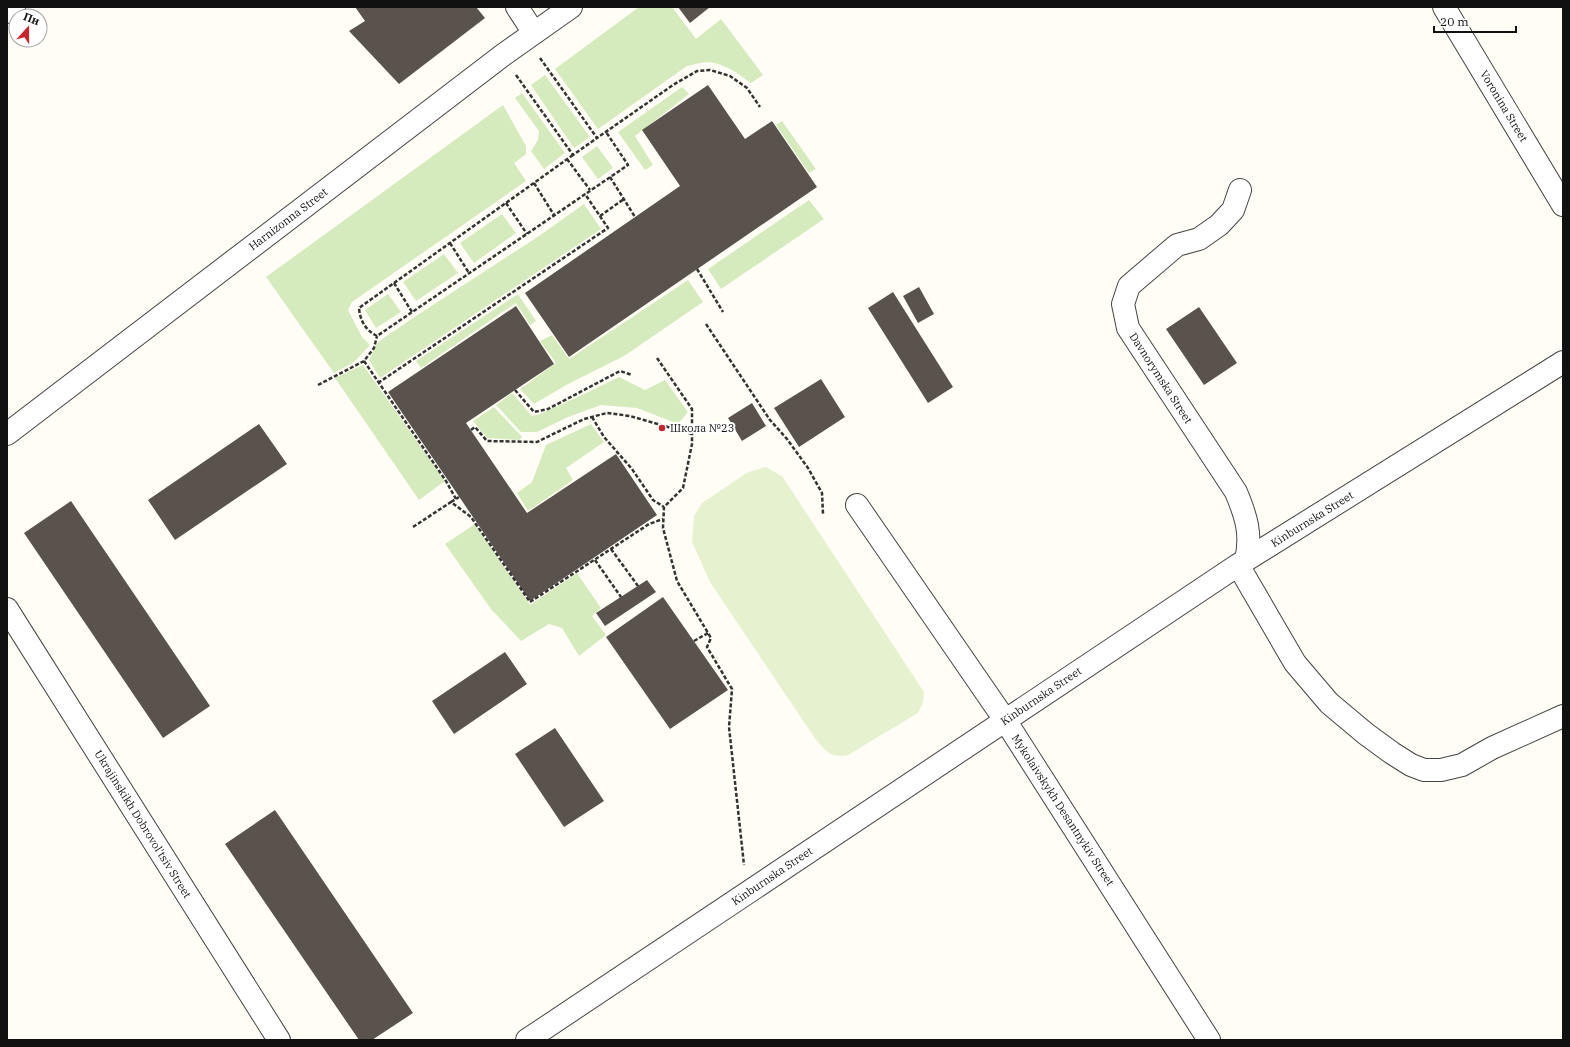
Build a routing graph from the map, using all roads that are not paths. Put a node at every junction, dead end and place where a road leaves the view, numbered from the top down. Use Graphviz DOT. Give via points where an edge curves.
graph roads {
  1 [pos="14,7"];
  2 [pos="517,7"];
  3 [pos="572,7"];
  4 [pos="1444,7"];
  5 [pos="7,12"];
  6 [pos="530,35"];
  7 [pos="1240,190"];
  8 [pos="1563,205"];
  9 [pos="1563,362"];
  10 [pos="7,434"];
  11 [pos="857,505"];
  12 [pos="1242,563"];
  13 [pos="7,609"];
  14 [pos="1563,716"];
  15 [pos="1005,720"];
  16 [pos="279,1040"];
  17 [pos="527,1040"];
  18 [pos="1209,1040"];
  1 -- 5 [label="street"];
  2 -- 6 [label="street"];
  3 -- 6 [label="street, Harnizonna Street"];
  4 -- 8 [label="street, Voronina Street"];
  6 -- 10 [label="street, Harnizonna Street"];
  7 -- 12 [label="street, Davnorymska Street" via="1234,210 1219,225 1199,238 1177,245 1129,286 1123,304 1128,328 1236,492 1246,518 1249,548"];
  9 -- 12 [label="street, Kinburnska Street"];
  11 -- 15 [label="street, Mykolaivskykh Desantnykiv Street"];
  12 -- 14 [label="street" via="1294,663 1329,703 1366,734 1411,765 1424,770 1441,770 1462,765 1492,748"];
  12 -- 15 [label="street, Kinburnska Street"];
  13 -- 16 [label="street, Ukrajinskikh Dobrovol'tsiv Street"];
  15 -- 17 [label="street, Kinburnska Street"];
  15 -- 18 [label="street, Mykolaivskykh Desantnykiv Street"];
}
